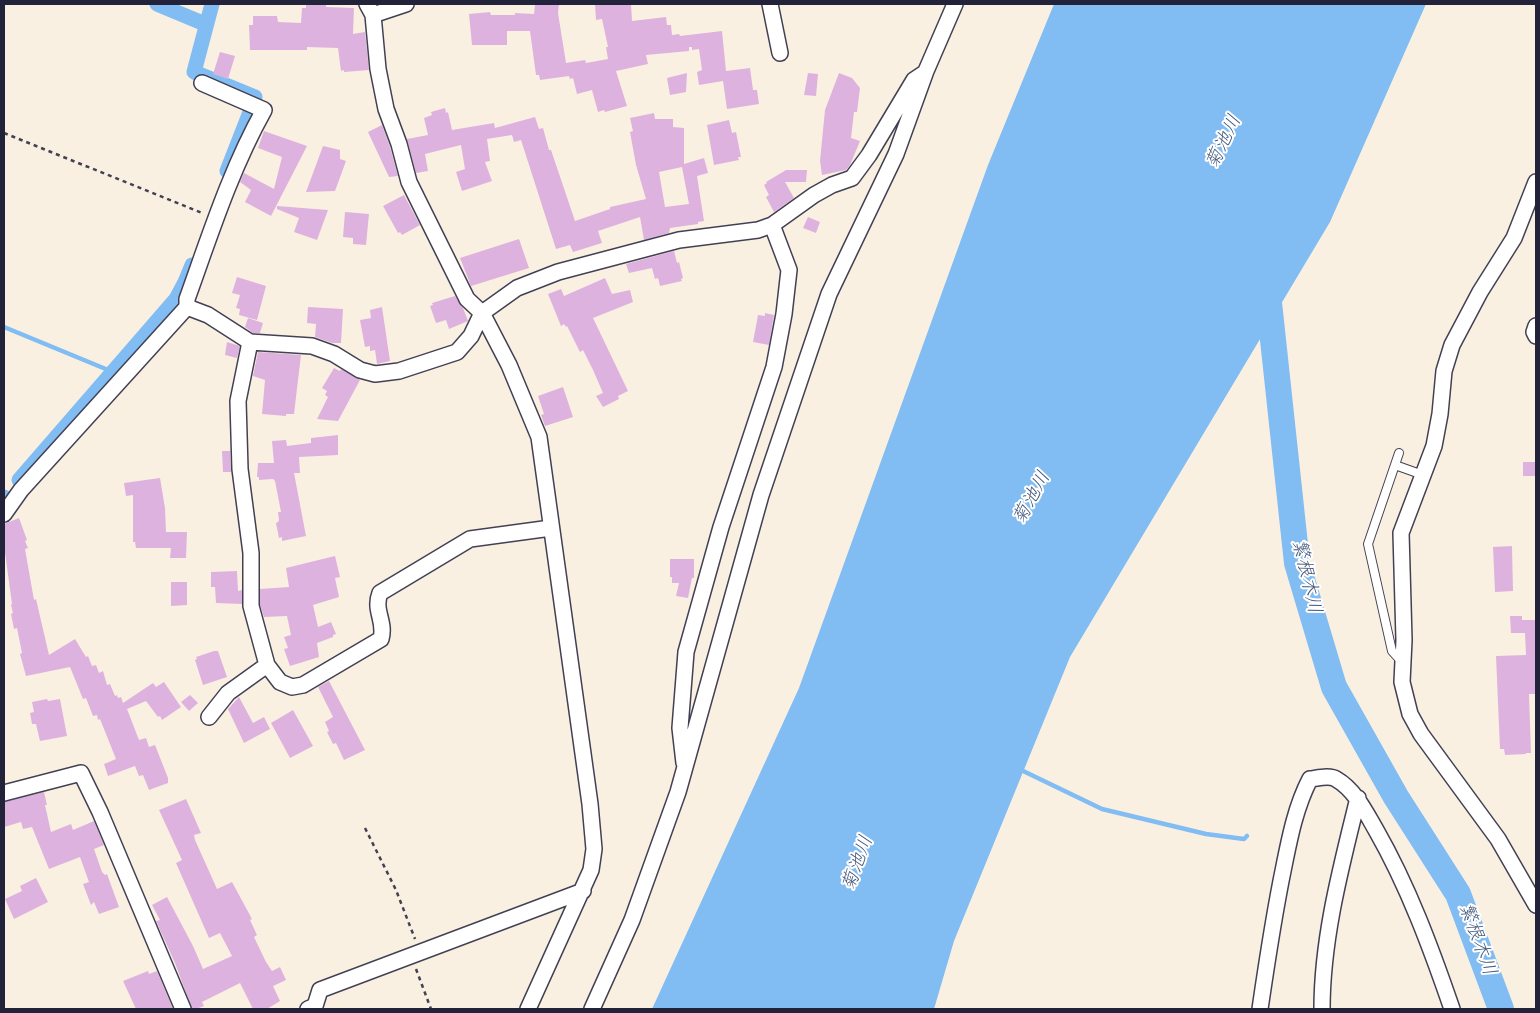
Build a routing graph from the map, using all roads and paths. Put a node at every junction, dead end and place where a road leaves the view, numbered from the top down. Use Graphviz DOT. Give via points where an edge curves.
graph roads {
  1 [pos="406,4"];
  2 [pos="770,4"];
  3 [pos="954,4"];
  4 [pos="370,9"];
  5 [pos="780,54"];
  6 [pos="926,71"];
  7 [pos="202,83"];
  8 [pos="4,133"];
  9 [pos="1536,182"];
  10 [pos="208,216"];
  11 [pos="772,225"];
  12 [pos="188,307"];
  13 [pos="482,313"];
  14 [pos="1536,326"];
  15 [pos="1536,336"];
  16 [pos="250,342"];
  17 [pos="1399,453"];
  18 [pos="1395,465"];
  19 [pos="1423,475"];
  20 [pos="4,514"];
  21 [pos="551,528"];
  22 [pos="1403,663"];
  23 [pos="267,665"];
  24 [pos="209,717"];
  25 [pos="684,769"];
  26 [pos="4,793"];
  27 [pos="1358,798"];
  28 [pos="365,828"];
  29 [pos="583,891"];
  30 [pos="1536,905"];
  31 [pos="416,954"];
  32 [pos="183,1009"];
  33 [pos="308,1009"];
  34 [pos="432,1009"];
  35 [pos="528,1009"];
  36 [pos="592,1009"];
  37 [pos="1260,1009"];
  38 [pos="1322,1009"];
  39 [pos="1452,1009"];
  1 -- 4 [label="street"];
  2 -- 5 [label="street"];
  3 -- 6 [label="street"];
  4 -- 13 [label="street" via="386,109 409,182 467,299"];
  6 -- 11 [label="street" via="914,80 852,178 814,195"];
  6 -- 25 [label="street" via="896,154 829,294 761,496"];
  7 -- 12 [label="street" via="264,110 247,141 216,219 187,299"];
  8 -- 10 [label="path"];
  9 -- 19 [label="street" via="1514,238 1480,292 1452,346 1444,371 1434,446"];
  11 -- 13 [label="street" via="758,230 679,240 558,272 517,288"];
  11 -- 25 [label="street" via="789,270 784,314 774,367 720,528 686,652 680,728"];
  12 -- 16 [label="street" via="208,315"];
  12 -- 20 [label="street" via="21,490"];
  13 -- 16 [label="street" via="471,336 457,352 399,371 375,374 312,346"];
  13 -- 21 [label="street" via="509,365 539,437"];
  14 -- 15 [label="street"];
  16 -- 23 [label="street" via="238,401 240,469 251,553 251,606"];
  17 -- 18 [label="lane"];
  18 -- 19 [label="lane"];
  18 -- 22 [label="lane" via="1368,544 1392,651"];
  19 -- 22 [label="street" via="1401,533"];
  21 -- 23 [label="street" via="470,539 380,593 376,602 383,630 381,639 303,685 292,687 280,682"];
  21 -- 29 [label="street" via="590,804 594,850"];
  22 -- 30 [label="street" via="1402,682 1410,714 1498,840"];
  23 -- 24 [label="street" via="228,693"];
  25 -- 36 [label="street" via="632,920"];
  26 -- 32 [label="street" via="81,773"];
  27 -- 37 [label="street" via="1335,778 1322,777 1310,779 1302,794 1274,914"];
  27 -- 38 [label="street" via="1325,954"];
  27 -- 39 [label="street" via="1393,861 1435,958"];
  28 -- 31 [label="path" via="396,890"];
  29 -- 31 [label="street"];
  29 -- 35 [label="street"];
  31 -- 33 [label="street" via="320,990 315,1006"];
  31 -- 34 [label="path"];
}
